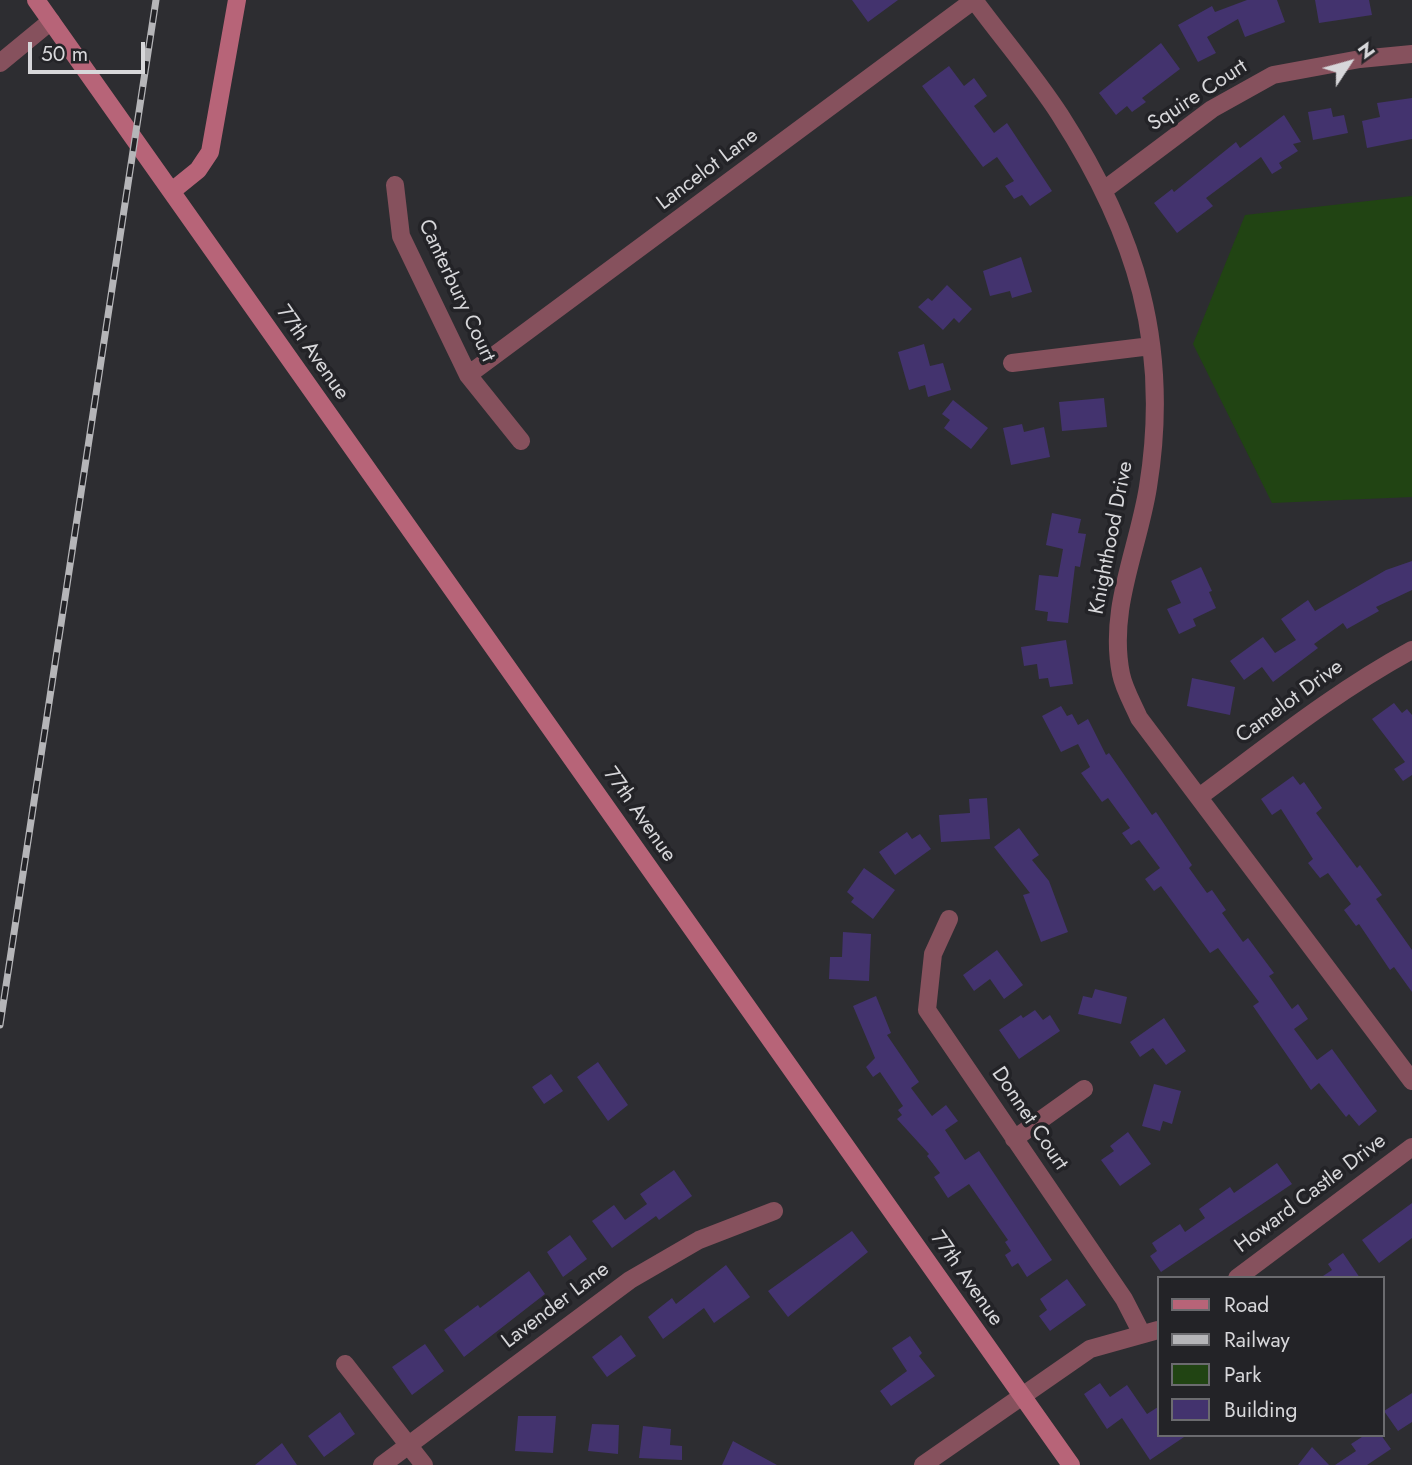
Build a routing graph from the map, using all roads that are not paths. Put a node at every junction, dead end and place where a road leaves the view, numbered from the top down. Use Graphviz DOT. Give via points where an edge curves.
graph roads {
  1 [pos="36,0"];
  2 [pos="237,0"];
  3 [pos="974,0"];
  4 [pos="51,21"];
  5 [pos="1412,54"];
  6 [pos="0,63"];
  7 [pos="396,185"];
  8 [pos="1104,190"];
  9 [pos="172,191"];
  10 [pos="1152,346"];
  11 [pos="1012,363"];
  12 [pos="468,375"];
  13 [pos="521,441"];
  14 [pos="1412,650"];
  15 [pos="1199,797"];
  16 [pos="949,919"];
  17 [pos="1412,1081"];
  18 [pos="1084,1089"];
  19 [pos="1014,1139"];
  20 [pos="1412,1147"];
  21 [pos="774,1211"];
  22 [pos="1240,1276"];
  23 [pos="1150,1332"];
  24 [pos="345,1364"];
  25 [pos="1022,1396"];
  26 [pos="407,1446"];
  27 [pos="382,1465"];
  28 [pos="424,1465"];
  29 [pos="923,1465"];
  30 [pos="1071,1465"];
  1 -- 4 [label="street, 77th Avenue"];
  2 -- 9 [label="street" via="210,152 198,170"];
  3 -- 8 [label="street, Knighthood Drive" via="1059,113"];
  3 -- 12 [label="street, Lancelot Lane"];
  4 -- 6 [label="street"];
  4 -- 9 [label="street, 77th Avenue"];
  5 -- 8 [label="street, Squire Court" via="1273,75 1212,109"];
  7 -- 12 [label="street, Canterbury Court" via="401,236"];
  8 -- 10 [label="street, Knighthood Drive" via="1142,288"];
  9 -- 25 [label="street, 77th Avenue"];
  10 -- 11 [label="street"];
  10 -- 15 [label="street, Knighthood Drive" via="1156,407 1148,488 1116,635 1121,677 1139,718"];
  12 -- 13 [label="street, Canterbury Court"];
  14 -- 15 [label="street, Camelot Drive" via="1324,704"];
  15 -- 17 [label="street, Knighthood Drive"];
  16 -- 19 [label="street, Donnet Court" via="933,954 927,1010"];
  18 -- 19 [label="street"];
  19 -- 23 [label="street, Donnet Court"];
  20 -- 22 [label="street, Howard Castle Drive"];
  21 -- 26 [label="street, Lavender Lane" via="664,1258"];
  23 -- 25 [label="street" via="1090,1349"];
  24 -- 26 [label="street"];
  25 -- 29 [label="street"];
  25 -- 30 [label="street, 77th Avenue"];
  26 -- 27 [label="street, Lavender Lane"];
  26 -- 28 [label="street"];
}
